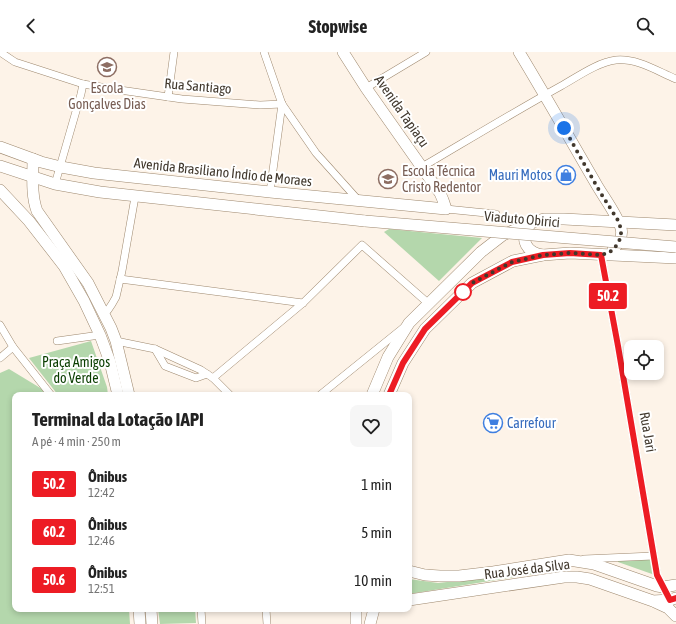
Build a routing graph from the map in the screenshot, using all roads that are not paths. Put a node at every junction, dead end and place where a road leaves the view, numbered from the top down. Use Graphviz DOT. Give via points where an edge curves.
graph roads {
  1 [pos="0,52"];
  2 [pos="174,52"];
  3 [pos="264,52"];
  4 [pos="344,52"];
  5 [pos="426,52"];
  6 [pos="519,52"];
  7 [pos="676,79"];
  8 [pos="83,84"];
  9 [pos="366,88"];
  10 [pos="545,95"];
  11 [pos="168,97"];
  12 [pos="282,104"];
  13 [pos="0,147"];
  14 [pos="34,159"];
  15 [pos="0,166"];
  16 [pos="61,167"];
  17 [pos="422,167"];
  18 [pos="33,178"];
  19 [pos="56,184"];
  20 [pos="0,190"];
  21 [pos="270,192"];
  22 [pos="135,197"];
  23 [pos="359,201"];
  24 [pos="446,209"];
  25 [pos="496,214"];
  26 [pos="536,221"];
  27 [pos="619,222"];
  28 [pos="676,225"];
  29 [pos="676,247"];
  30 [pos="543,255"];
  31 [pos="601,255"];
  32 [pos="676,258"];
  33 [pos="120,279"];
  34 [pos="303,303"];
  35 [pos="429,304"];
  36 [pos="103,313"];
  37 [pos="92,317"];
  38 [pos="409,323"];
  39 [pos="0,325"];
  40 [pos="100,335"];
  41 [pos="57,341"];
  42 [pos="116,341"];
  43 [pos="13,347"];
  44 [pos="155,349"];
  45 [pos="0,358"];
  46 [pos="210,376"];
  47 [pos="49,392"];
  48 [pos="117,392"];
  49 [pos="128,392"];
  50 [pos="227,392"];
  51 [pos="324,392"];
  52 [pos="373,392"];
  53 [pos="390,392"];
  54 [pos="653,556"];
  55 [pos="569,560"];
  56 [pos="412,572"];
  57 [pos="676,585"];
  58 [pos="663,587"];
  59 [pos="673,599"];
  60 [pos="412,600"];
  61 [pos="652,600"];
  62 [pos="676,610"];
  63 [pos="139,612"];
  64 [pos="151,612"];
  65 [pos="201,612"];
  66 [pos="266,612"];
  67 [pos="356,612"];
  68 [pos="373,612"];
  69 [pos="676,616"];
  70 [pos="140,624"];
  71 [pos="152,624"];
  72 [pos="202,624"];
  73 [pos="267,624"];
  74 [pos="356,624"];
  75 [pos="370,624"];
  1 -- 8 [label="street, Rua Santiago" via="15,62"];
  2 -- 11 [label="street"];
  3 -- 12 [label="street"];
  4 -- 9 [label="main road, Avenida Tapiaçu"];
  5 -- 9 [label="street"];
  6 -- 10 [label="main road"];
  7 -- 10 [label="street" via="637,62 618,60 602,63"];
  8 -- 11 [label="street, Rua Santiago"];
  8 -- 16 [label="street"];
  9 -- 17 [label="main road, Avenida Tapiaçu"];
  10 -- 17 [label="street"];
  10 -- 27 [label="main road"];
  11 -- 12 [label="street, Rua Santiago"];
  12 -- 21 [label="street"];
  12 -- 23 [label="street" via="316,153"];
  13 -- 14 [label="main road, Avenida Brasiliano Índio de Moraes"];
  14 -- 16 [label="main road, Avenida Brasiliano Índio de Moraes"];
  14 -- 18 [label="main road"];
  15 -- 18 [label="main road"];
  16 -- 19 [label="street"];
  16 -- 21 [label="main road, Avenida Brasiliano Índio de Moraes" via="94,173"];
  17 -- 24 [label="main road, Avenida Tapiaçu" via="440,193"];
  18 -- 19 [label="main road"];
  18 -- 36 [label="main road" via="33,197 37,211 88,283"];
  19 -- 22 [label="main road"];
  20 -- 37 [label="main road" via="29,221 64,266"];
  21 -- 23 [label="main road, Avenida Brasiliano Índio de Moraes"];
  22 -- 29 [label="main road, Viaduto Obirici, bridge" via="365,221"];
  22 -- 33 [label="street"];
  23 -- 24 [label="main road, Avenida Brasiliano Índio de Moraes"];
  24 -- 25 [label="street"];
  26 -- 27 [label="main road" via="564,218"];
  26 -- 30 [label="main road" via="527,228 525,244 532,252"];
  26 -- 35 [label="main road" via="503,235 481,252"];
  27 -- 28 [label="main road"];
  27 -- 31 [label="main road" via="621,237 618,243 614,249"];
  30 -- 31 [label="main road"];
  30 -- 53 [label="main road" via="512,262 472,283 425,329 403,363"];
  31 -- 32 [label="main road"];
  31 -- 54 [label="street, Rua Jari"];
  33 -- 34 [label="street"];
  33 -- 36 [label="street" via="116,297"];
  34 -- 35 [label="street" via="362,245"];
  34 -- 46 [label="street"];
  35 -- 38 [label="main road"];
  36 -- 37 [label="main road"];
  36 -- 42 [label="main road"];
  37 -- 40 [label="main road"];
  38 -- 51 [label="street"];
  38 -- 52 [label="main road" via="388,357"];
  39 -- 43 [label="street"];
  40 -- 41 [label="street"];
  40 -- 48 [label="main road"];
  42 -- 44 [label="street"];
  42 -- 49 [label="main road"];
  43 -- 45 [label="street"];
  43 -- 47 [label="street"];
  44 -- 46 [label="street"];
  44 -- 46 [label="street" via="165,366 196,378"];
  46 -- 50 [label="street"];
  54 -- 55 [label="street, Rua José da Silva"];
  54 -- 58 [label="street, Rua Jari" via="657,575"];
  55 -- 56 [label="main road, Rua José da Silva" via="459,576 425,575"];
  55 -- 58 [label="main road, Rua José da Silva" via="594,564"];
  57 -- 58 [label="main road"];
  58 -- 59 [label="street, Rua Jari"];
  59 -- 61 [label="main road, Rua José da Silva"];
  59 -- 62 [label="main road, Rua Jari"];
  60 -- 61 [label="main road, Rua José da Silva" via="577,576"];
  61 -- 69 [label="main road" via="668,608"];
  63 -- 70 [label="main road"];
  64 -- 71 [label="main road"];
  65 -- 72 [label="street"];
  66 -- 73 [label="street"];
  67 -- 74 [label="main road"];
  68 -- 75 [label="main road"];
}
